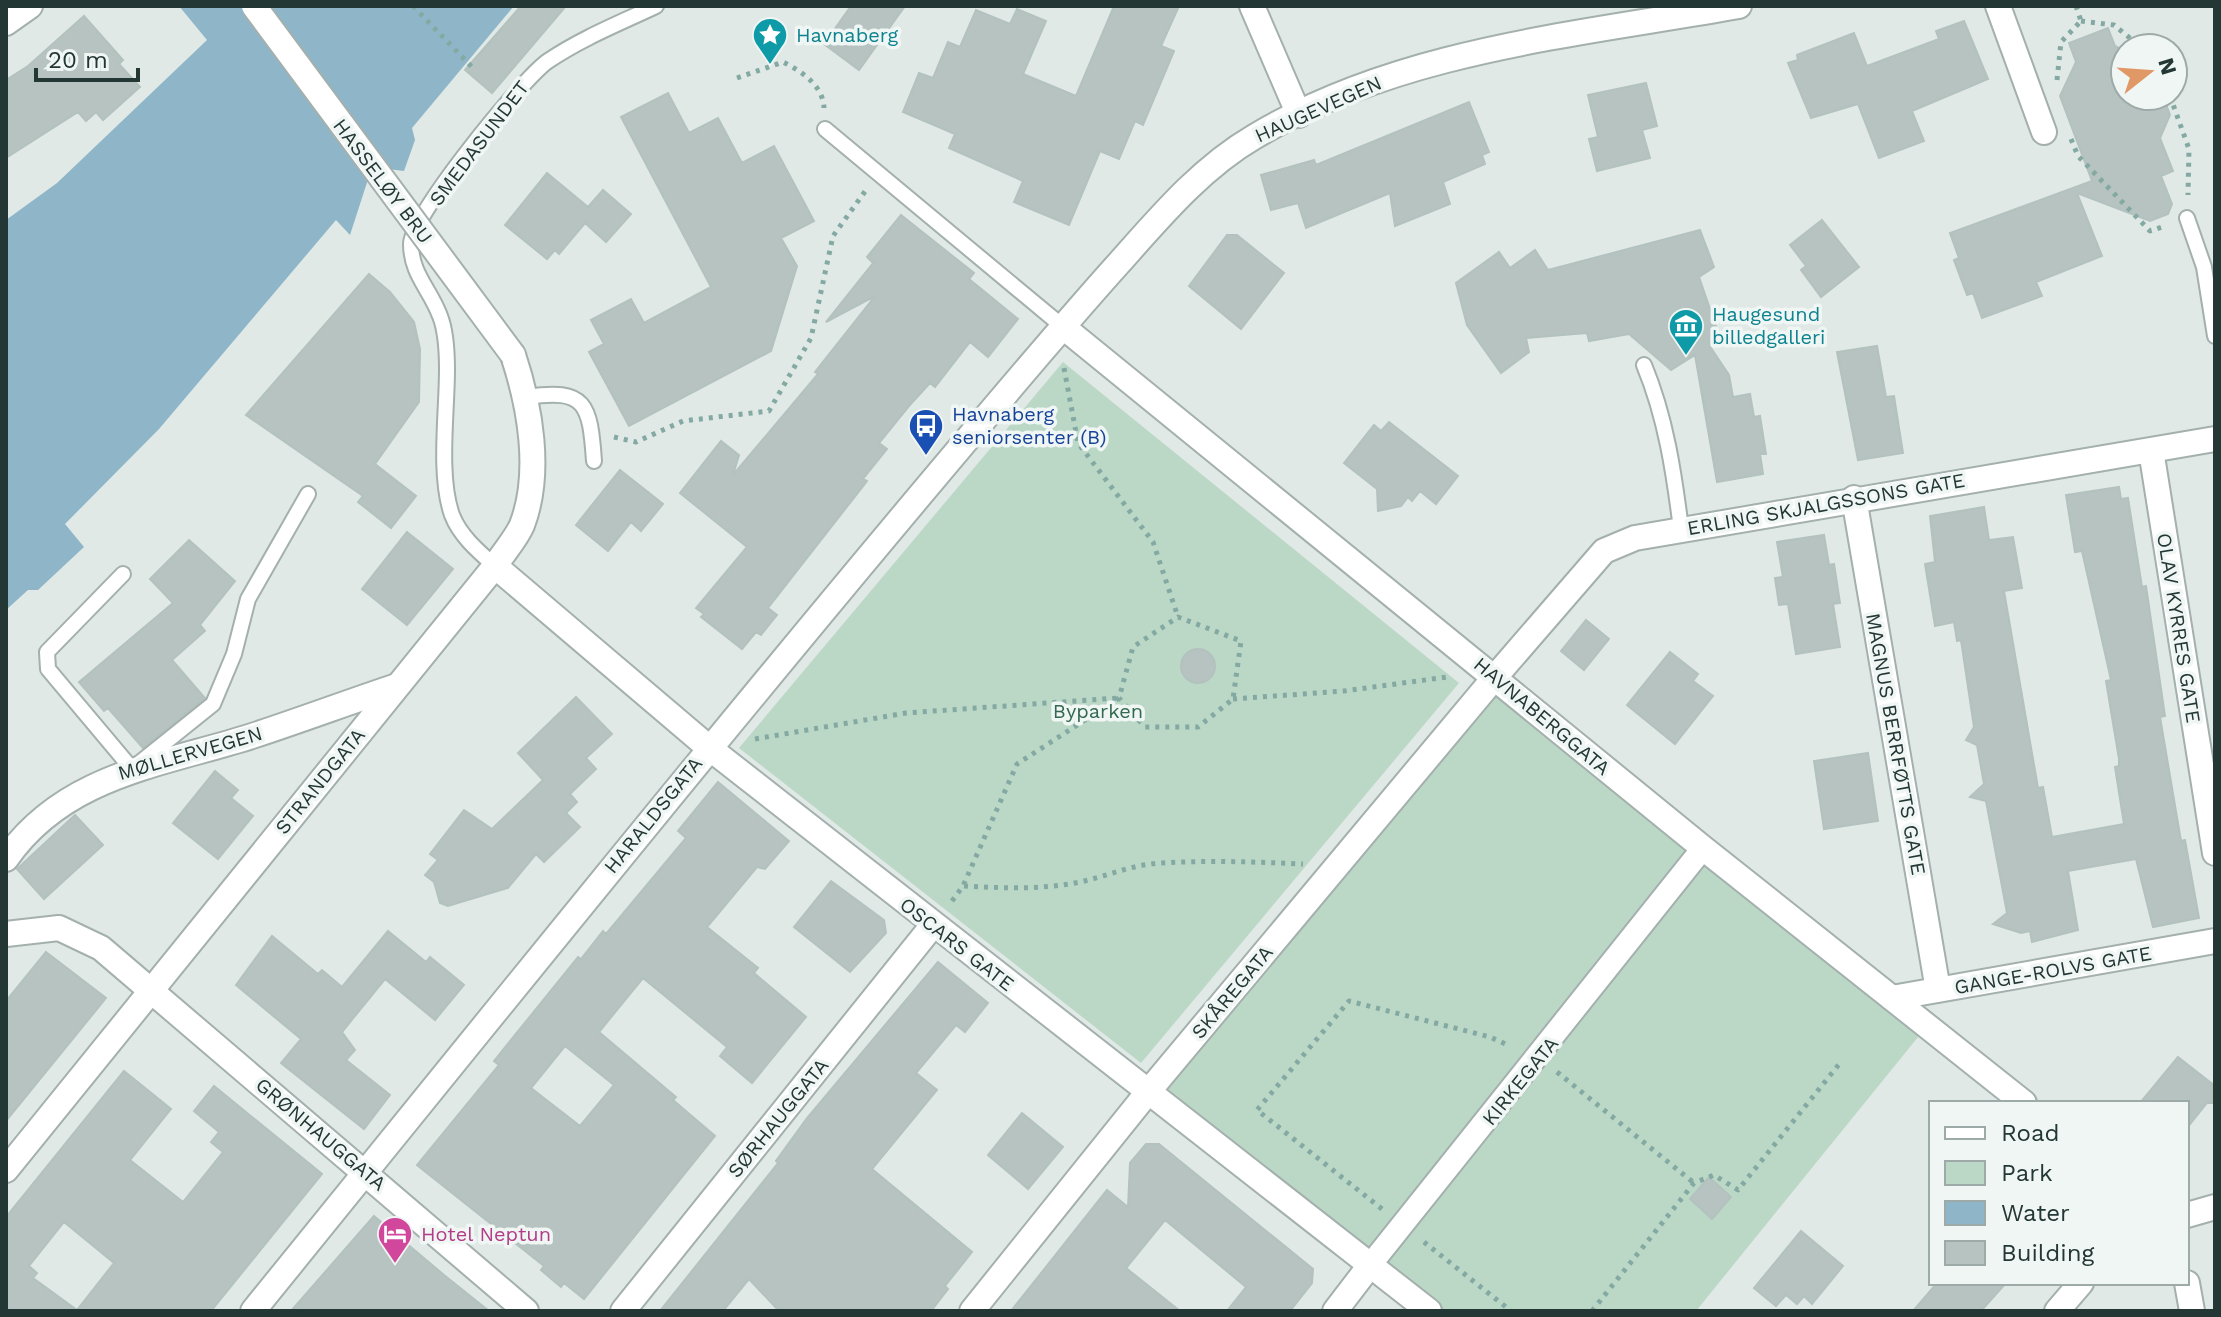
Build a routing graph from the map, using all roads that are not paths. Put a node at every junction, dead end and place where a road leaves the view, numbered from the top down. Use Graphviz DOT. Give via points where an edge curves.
graph roads {
  1 [pos="30,6"];
  2 [pos="254,6"];
  3 [pos="656,6"];
  4 [pos="1252,6"];
  5 [pos="1739,6"];
  6 [pos="1998,6"];
  7 [pos="6,23"];
  8 [pos="1299,115"];
  9 [pos="825,129"];
  10 [pos="2055,129"];
  11 [pos="2187,218"];
  12 [pos="1062,326"];
  13 [pos="2215,336"];
  14 [pos="513,355"];
  15 [pos="1644,365"];
  16 [pos="527,397"];
  17 [pos="2215,439"];
  18 [pos="2151,450"];
  19 [pos="594,461"];
  20 [pos="308,494"];
  21 [pos="1854,498"];
  22 [pos="1681,529"];
  23 [pos="495,566"];
  24 [pos="123,574"];
  25 [pos="1495,677"];
  26 [pos="397,686"];
  27 [pos="708,747"];
  28 [pos="132,769"];
  29 [pos="1703,848"];
  30 [pos="2215,853"];
  31 [pos="6,859"];
  32 [pos="933,925"];
  33 [pos="6,934"];
  34 [pos="2215,941"];
  35 [pos="1938,990"];
  36 [pos="149,991"];
  37 [pos="1892,998"];
  38 [pos="1148,1092"];
  39 [pos="2021,1101"];
  40 [pos="6,1170"];
  41 [pos="366,1171"];
  42 [pos="2215,1207"];
  43 [pos="2189,1214"];
  44 [pos="1371,1264"];
  45 [pos="2079,1285"];
  46 [pos="2187,1285"];
  47 [pos="253,1311"];
  48 [pos="526,1311"];
  49 [pos="623,1311"];
  50 [pos="972,1311"];
  51 [pos="1335,1311"];
  52 [pos="1429,1311"];
  53 [pos="2057,1311"];
  54 [pos="2192,1311"];
  1 -- 7 [label="street"];
  2 -- 14 [label="street, HASSELØY BRU, bridge"];
  3 -- 23 [label="lane, SMEDASUNDET" via="593,35 547,62 518,87 436,195 410,240 414,271 441,316 447,360 446,480 452,516 469,542"];
  4 -- 8 [label="street"];
  5 -- 8 [label="street, HAUGEVEGEN" via="1450,60 1371,82"];
  6 -- 10 [label="street"];
  8 -- 12 [label="street, HAUGEVEGEN" via="1252,137 1181,194"];
  9 -- 12 [label="lane"];
  11 -- 13 [label="lane" via="2204,267"];
  12 -- 25 [label="street, HAVNABERGGATA"];
  12 -- 27 [label="street, HARALDSGATA"];
  14 -- 16 [label="street, STRANDGATA"];
  15 -- 22 [label="lane" via="1673,464"];
  16 -- 19 [label="lane" via="559,392 582,405 593,435"];
  16 -- 23 [label="street, STRANDGATA" via="530,485 522,526"];
  17 -- 18 [label="street, ERLING SKJALGSSONS GATE"];
  18 -- 21 [label="street, ERLING SKJALGSSONS GATE"];
  18 -- 30 [label="street, OLAV KYRRES GATE"];
  20 -- 28 [label="lane" via="248,599 234,654 213,704"];
  21 -- 22 [label="street, ERLING SKJALGSSONS GATE"];
  21 -- 35 [label="street, MAGNUS BERRFØTTS GATE"];
  22 -- 25 [label="street, ERLING SKJALGSSONS GATE" via="1604,551"];
  23 -- 26 [label="street, STRANDGATA"];
  23 -- 27 [label="street, OSCARS GATE"];
  24 -- 28 [label="lane" via="47,652 48,669"];
  25 -- 29 [label="street, HAVNABERGGATA"];
  25 -- 38 [label="street, SKÅREGATA"];
  26 -- 28 [label="street, MØLLERVEGEN" via="252,736"];
  26 -- 36 [label="street, STRANDGATA"];
  27 -- 32 [label="street, OSCARS GATE"];
  27 -- 41 [label="street, HARALDSGATA"];
  28 -- 31 [label="street, MØLLERVEGEN" via="59,805 28,830"];
  29 -- 37 [label="street, HAVNABERGGATA"];
  29 -- 44 [label="street, KIRKEGATA"];
  32 -- 38 [label="street, OSCARS GATE"];
  32 -- 49 [label="street, SØRHAUGGATA"];
  33 -- 36 [label="street" via="59,928 75,932"];
  34 -- 35 [label="street, GANGE-ROLVS GATE"];
  35 -- 37 [label="street, GANGE-ROLVS GATE"];
  36 -- 40 [label="street, STRANDGATA"];
  36 -- 41 [label="street, GRØNHAUGGATA"];
  37 -- 39 [label="street, HAVNABERGGATA"];
  38 -- 44 [label="street, OSCARS GATE"];
  38 -- 50 [label="street, SKÅREGATA"];
  41 -- 47 [label="street, HARALDSGATA"];
  41 -- 48 [label="street, GRØNHAUGGATA"];
  42 -- 43 [label="street"];
  44 -- 51 [label="street, KIRKEGATA"];
  44 -- 52 [label="street, OSCARS GATE"];
  45 -- 53 [label="street"];
  46 -- 54 [label="street"];
}
